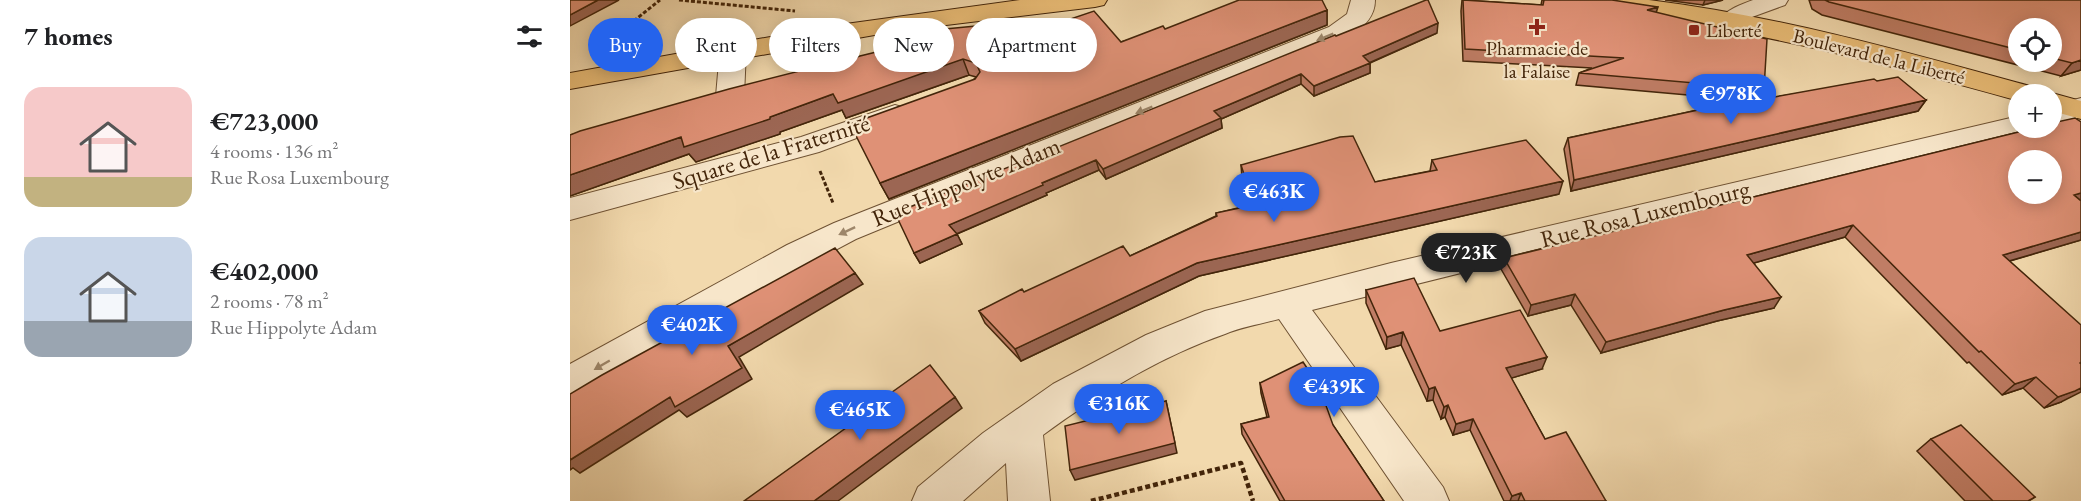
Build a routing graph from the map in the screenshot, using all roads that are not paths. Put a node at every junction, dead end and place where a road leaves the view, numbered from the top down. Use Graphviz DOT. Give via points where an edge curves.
graph roads {
  1 [pos="1095,0"];
  2 [pos="1363,0"];
  3 [pos="1588,0"];
  4 [pos="1776,0"];
  5 [pos="1731,21"];
  6 [pos="757,46"];
  7 [pos="675,61"];
  8 [pos="732,72"];
  9 [pos="575,80"];
  10 [pos="2008,89"];
  11 [pos="730,96"];
  12 [pos="916,106"];
  13 [pos="2008,128"];
  14 [pos="570,209"];
  15 [pos="1286,302"];
  16 [pos="570,383"];
  17 [pos="1023,426"];
  18 [pos="933,501"];
  19 [pos="1029,501"];
  20 [pos="1428,501"];
  1 -- 6 [label="main road" via="955,14"];
  2 -- 16 [label="street, Rue Hippolyte Adam, one-way" via="1364,10 1359,17 1338,32 845,231"];
  3 -- 5 [label="main road, Boulevard de la Liberté"];
  4 -- 5 [label="street" via="1743,12"];
  5 -- 10 [label="main road, Boulevard de la Liberté"];
  7 -- 9 [label="main road"];
  8 -- 11 [label="street"];
  12 -- 14 [label="street, Square de la Fraternité" via="809,145"];
  13 -- 15 [label="street, Rue Rosa Luxembourg"];
  15 -- 17 [label="street, Rue Rosa Luxembourg" via="1218,321 1159,346 1066,396"];
  15 -- 20 [label="street"];
  17 -- 18 [label="street, Rue Rosa Luxembourg"];
  17 -- 19 [label="street"];
}
